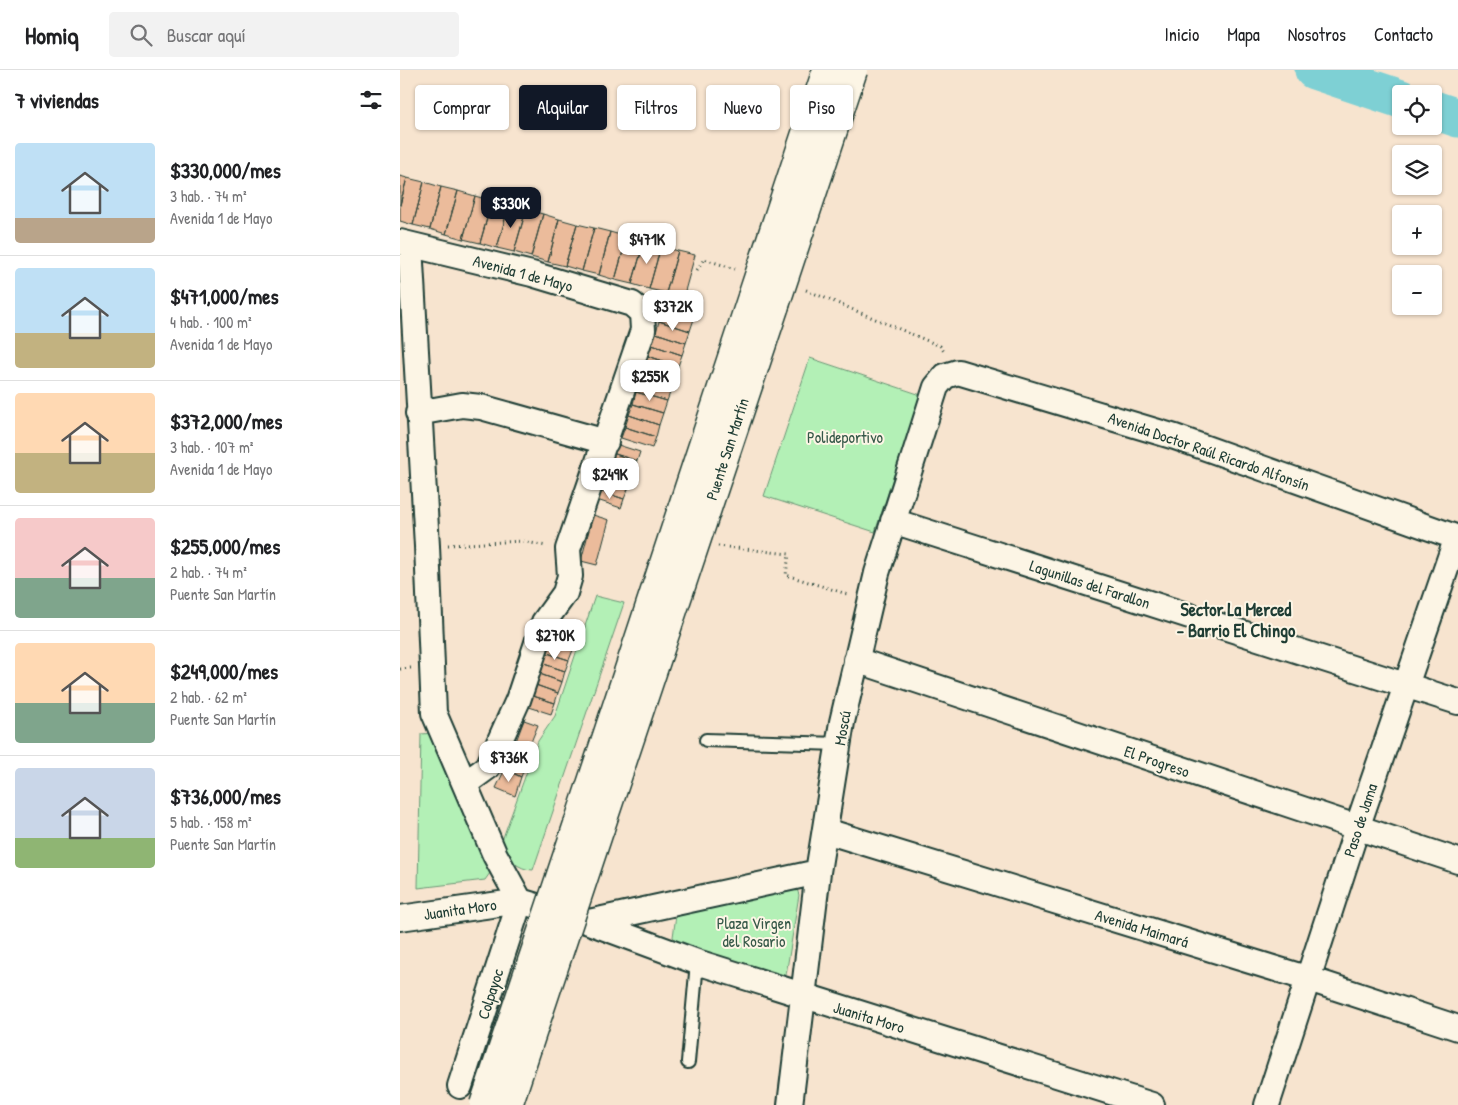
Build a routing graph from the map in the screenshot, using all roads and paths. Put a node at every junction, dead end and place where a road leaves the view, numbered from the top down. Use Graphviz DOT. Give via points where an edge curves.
graph roads {
  1 [pos="826,70"];
  2 [pos="853,70"];
  3 [pos="405,244"];
  4 [pos="804,290"];
  5 [pos="764,301"];
  6 [pos="958,372"];
  7 [pos="418,413"];
  8 [pos="606,442"];
  9 [pos="893,521"];
  10 [pos="1458,538"];
  11 [pos="695,544"];
  12 [pos="427,546"];
  13 [pos="568,549"];
  14 [pos="870,602"];
  15 [pos="856,660"];
  16 [pos="1405,685"];
  17 [pos="1458,702"];
  18 [pos="706,740"];
  19 [pos="839,744"];
  20 [pos="466,783"];
  21 [pos="590,825"];
  22 [pos="1356,828"];
  23 [pos="826,831"];
  24 [pos="1458,861"];
  25 [pos="818,872"];
  26 [pos="520,901"];
  27 [pos="400,918"];
  28 [pos="589,922"];
  29 [pos="696,962"];
  30 [pos="1309,979"];
  31 [pos="802,996"];
  32 [pos="1458,1028"];
  33 [pos="688,1062"];
  34 [pos="460,1086"];
  35 [pos="484,1105"];
  36 [pos="508,1105"];
  37 [pos="790,1105"];
  38 [pos="1152,1105"];
  39 [pos="1267,1105"];
  1 -- 5 [label="main road, Puente San Martín, bridge"];
  2 -- 5 [label="main road, Puente San Martín, bridge"];
  3 -- 7 [label="street"];
  3 -- 8 [label="street, Avenida 1 de Mayo" via="532,274 632,304 642,313 643,330"];
  4 -- 6 [label="path" via="940,346"];
  5 -- 11 [label="main road, Puente San Martín"];
  5 -- 21 [label="main road, Puente San Martín"];
  6 -- 9 [label="street, Moscú" via="945,376 936,387"];
  6 -- 10 [label="street, Avenida Doctor Raúl Ricardo Alfonsín" via="1175,437"];
  7 -- 8 [label="street" via="462,405 481,407"];
  7 -- 12 [label="street"];
  8 -- 13 [label="street"];
  9 -- 14 [label="street, Moscú"];
  9 -- 16 [label="street, Lagunillas del Farallon"];
  10 -- 16 [label="street, Paso de Jama"];
  11 -- 14 [label="path" via="789,554 786,575"];
  11 -- 21 [label="main road, Puente San Martín"];
  12 -- 13 [label="path" via="522,542"];
  12 -- 20 [label="street" via="434,713"];
  13 -- 20 [label="street" via="570,576 565,593 544,622 518,700 488,767"];
  14 -- 15 [label="street, Moscú"];
  15 -- 19 [label="street, Moscú"];
  15 -- 22 [label="street, El Progreso"];
  16 -- 17 [label="street, Lagunillas del Farallon"];
  16 -- 22 [label="street, Paso de Jama"];
  18 -- 19 [label="lane"];
  19 -- 23 [label="street, Moscú"];
  20 -- 26 [label="street" via="495,854"];
  21 -- 35 [label="main road, bridge"];
  21 -- 36 [label="main road, bridge"];
  22 -- 24 [label="street, El Progreso"];
  22 -- 30 [label="street, Paso de Jama"];
  23 -- 25 [label="street, Moscú"];
  23 -- 30 [label="street, Avenida Maimará"];
  25 -- 28 [label="street"];
  25 -- 31 [label="street, Moscú"];
  26 -- 27 [label="street, Juanita Moro"];
  26 -- 28 [label="street, Juanita Moro"];
  26 -- 34 [label="street, Colpayoc"];
  28 -- 29 [label="street, Juanita Moro"];
  29 -- 31 [label="street, Juanita Moro"];
  29 -- 33 [label="lane"];
  30 -- 32 [label="street, Avenida Maimará"];
  30 -- 39 [label="street, Paso de Jama"];
  31 -- 37 [label="street, Moscú"];
  31 -- 38 [label="street, Juanita Moro"];
}
